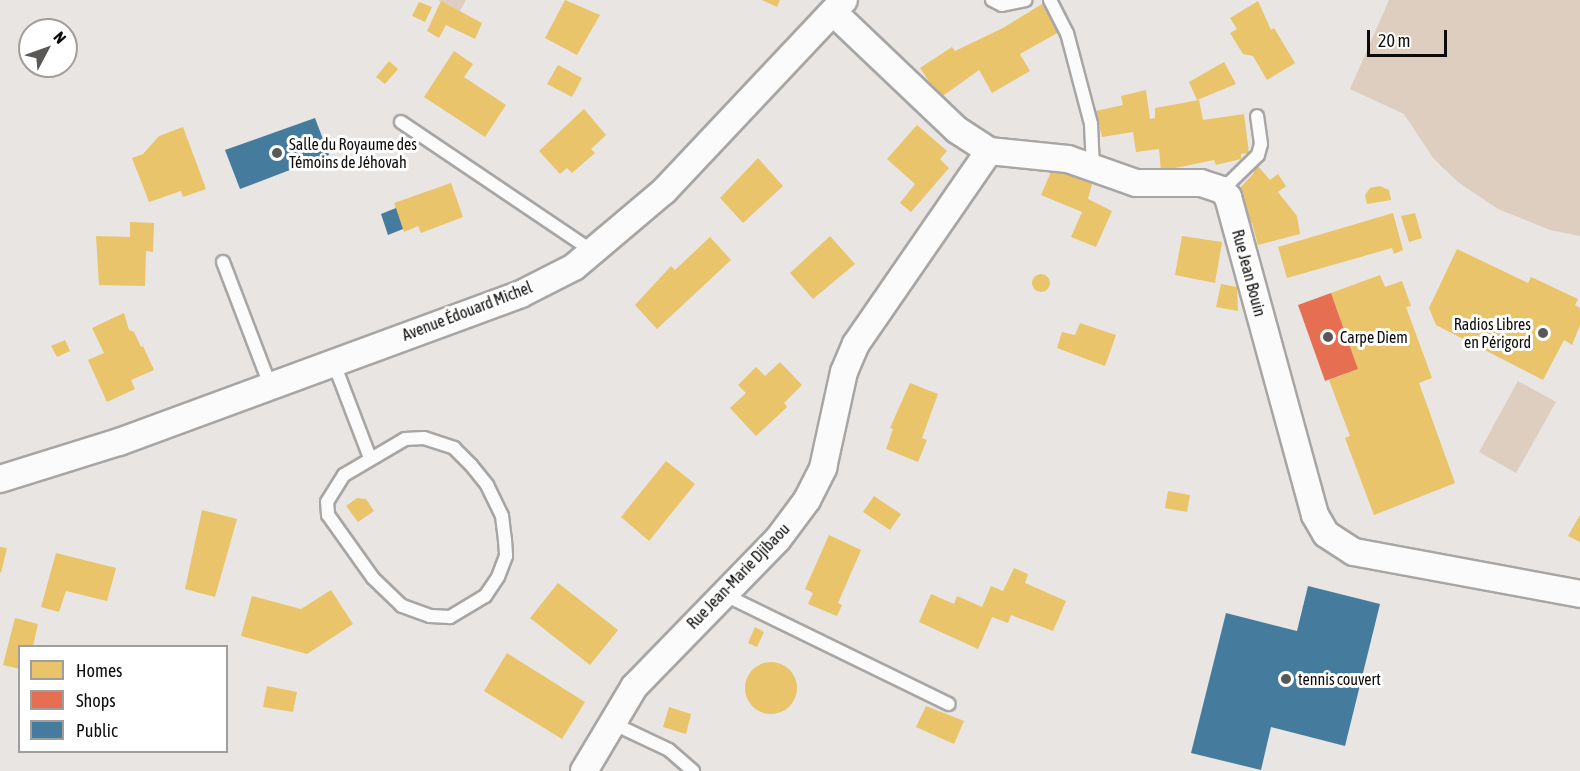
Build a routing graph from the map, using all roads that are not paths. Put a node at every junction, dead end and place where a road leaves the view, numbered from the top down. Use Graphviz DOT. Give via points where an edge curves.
graph roads {
  1 [pos="992,0"];
  2 [pos="1025,0"];
  3 [pos="1050,0"];
  4 [pos="839,6"];
  5 [pos="1257,116"];
  6 [pos="401,122"];
  7 [pos="989,152"];
  8 [pos="1093,168"];
  9 [pos="1222,190"];
  10 [pos="594,252"];
  11 [pos="223,262"];
  12 [pos="333,361"];
  13 [pos="270,384"];
  14 [pos="370,458"];
  15 [pos="0,479"];
  16 [pos="722,594"];
  17 [pos="1580,594"];
  18 [pos="948,704"];
  19 [pos="612,723"];
  20 [pos="584,771"];
  21 [pos="693,771"];
  1 -- 2 [label="lane" via="1002,5"];
  3 -- 8 [label="lane" via="1067,33 1091,124"];
  4 -- 7 [label="street" via="957,130"];
  4 -- 10 [label="street, Avenue Édouard Michel" via="664,191"];
  5 -- 9 [label="lane" via="1261,144 1258,155"];
  6 -- 10 [label="lane"];
  7 -- 8 [label="street" via="1068,159"];
  7 -- 16 [label="street, Rue Jean-Marie Djibaou" via="856,344 844,372 823,468 807,500 778,538"];
  8 -- 9 [label="street" via="1136,183 1201,183"];
  9 -- 17 [label="street, Rue Jean Bouin" via="1228,197 1315,515 1326,534 1354,552"];
  10 -- 12 [label="street, Avenue Édouard Michel" via="521,294"];
  11 -- 13 [label="lane"];
  12 -- 13 [label="street, Avenue Édouard Michel"];
  12 -- 14 [label="lane"];
  13 -- 15 [label="street, Avenue Édouard Michel" via="119,442"];
  14 -- 14 [label="lane" via="344,476 327,502 337,531 373,578 402,606 450,618 468,610 492,587 506,556 502,516 487,485 454,448 441,442 405,439"];
  16 -- 18 [label="lane"];
  16 -- 19 [label="street, Rue Jean-Marie Djibaou" via="634,687"];
  19 -- 20 [label="street, Rue Jean-Marie Djibaou"];
  19 -- 21 [label="lane" via="669,750"];
}
